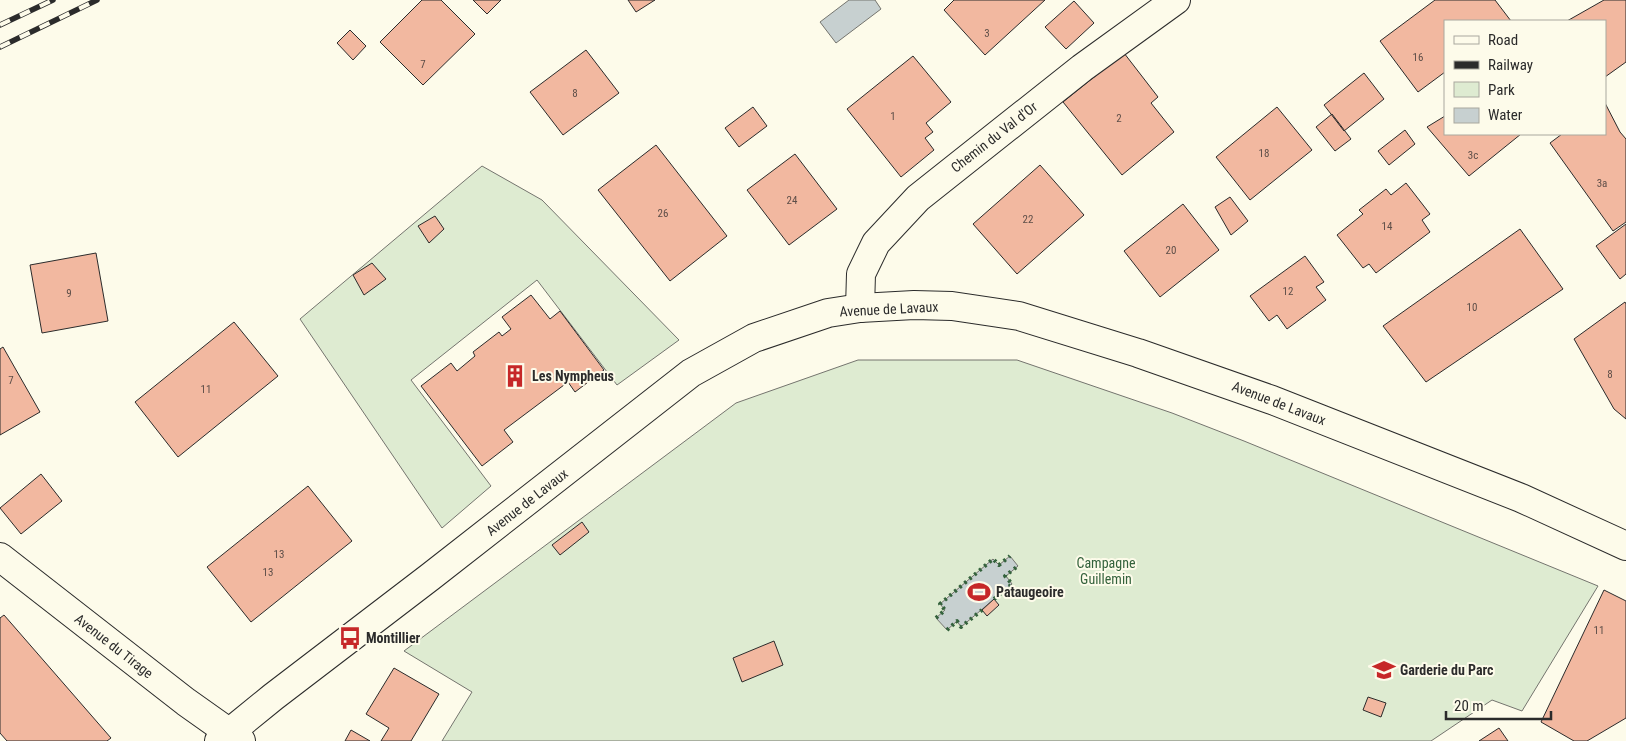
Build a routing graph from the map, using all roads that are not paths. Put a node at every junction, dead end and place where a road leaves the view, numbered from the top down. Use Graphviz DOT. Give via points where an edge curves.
graph roads {
  1 [pos="1176,0"];
  2 [pos="860,308"];
  3 [pos="1626,546"];
  4 [pos="0,557"];
  5 [pos="229,738"];
  1 -- 2 [label="main road, Chemin du Val d'Or" via="1082,68 918,198 876,243 861,274"];
  2 -- 3 [label="main road, Avenue de Lavaux" via="952,306 1019,316 1272,400 1521,498"];
  2 -- 5 [label="main road, Avenue de Lavaux" via="828,313 754,338 691,373 273,697"];
  4 -- 5 [label="main road, Avenue du Tirage"];
}
